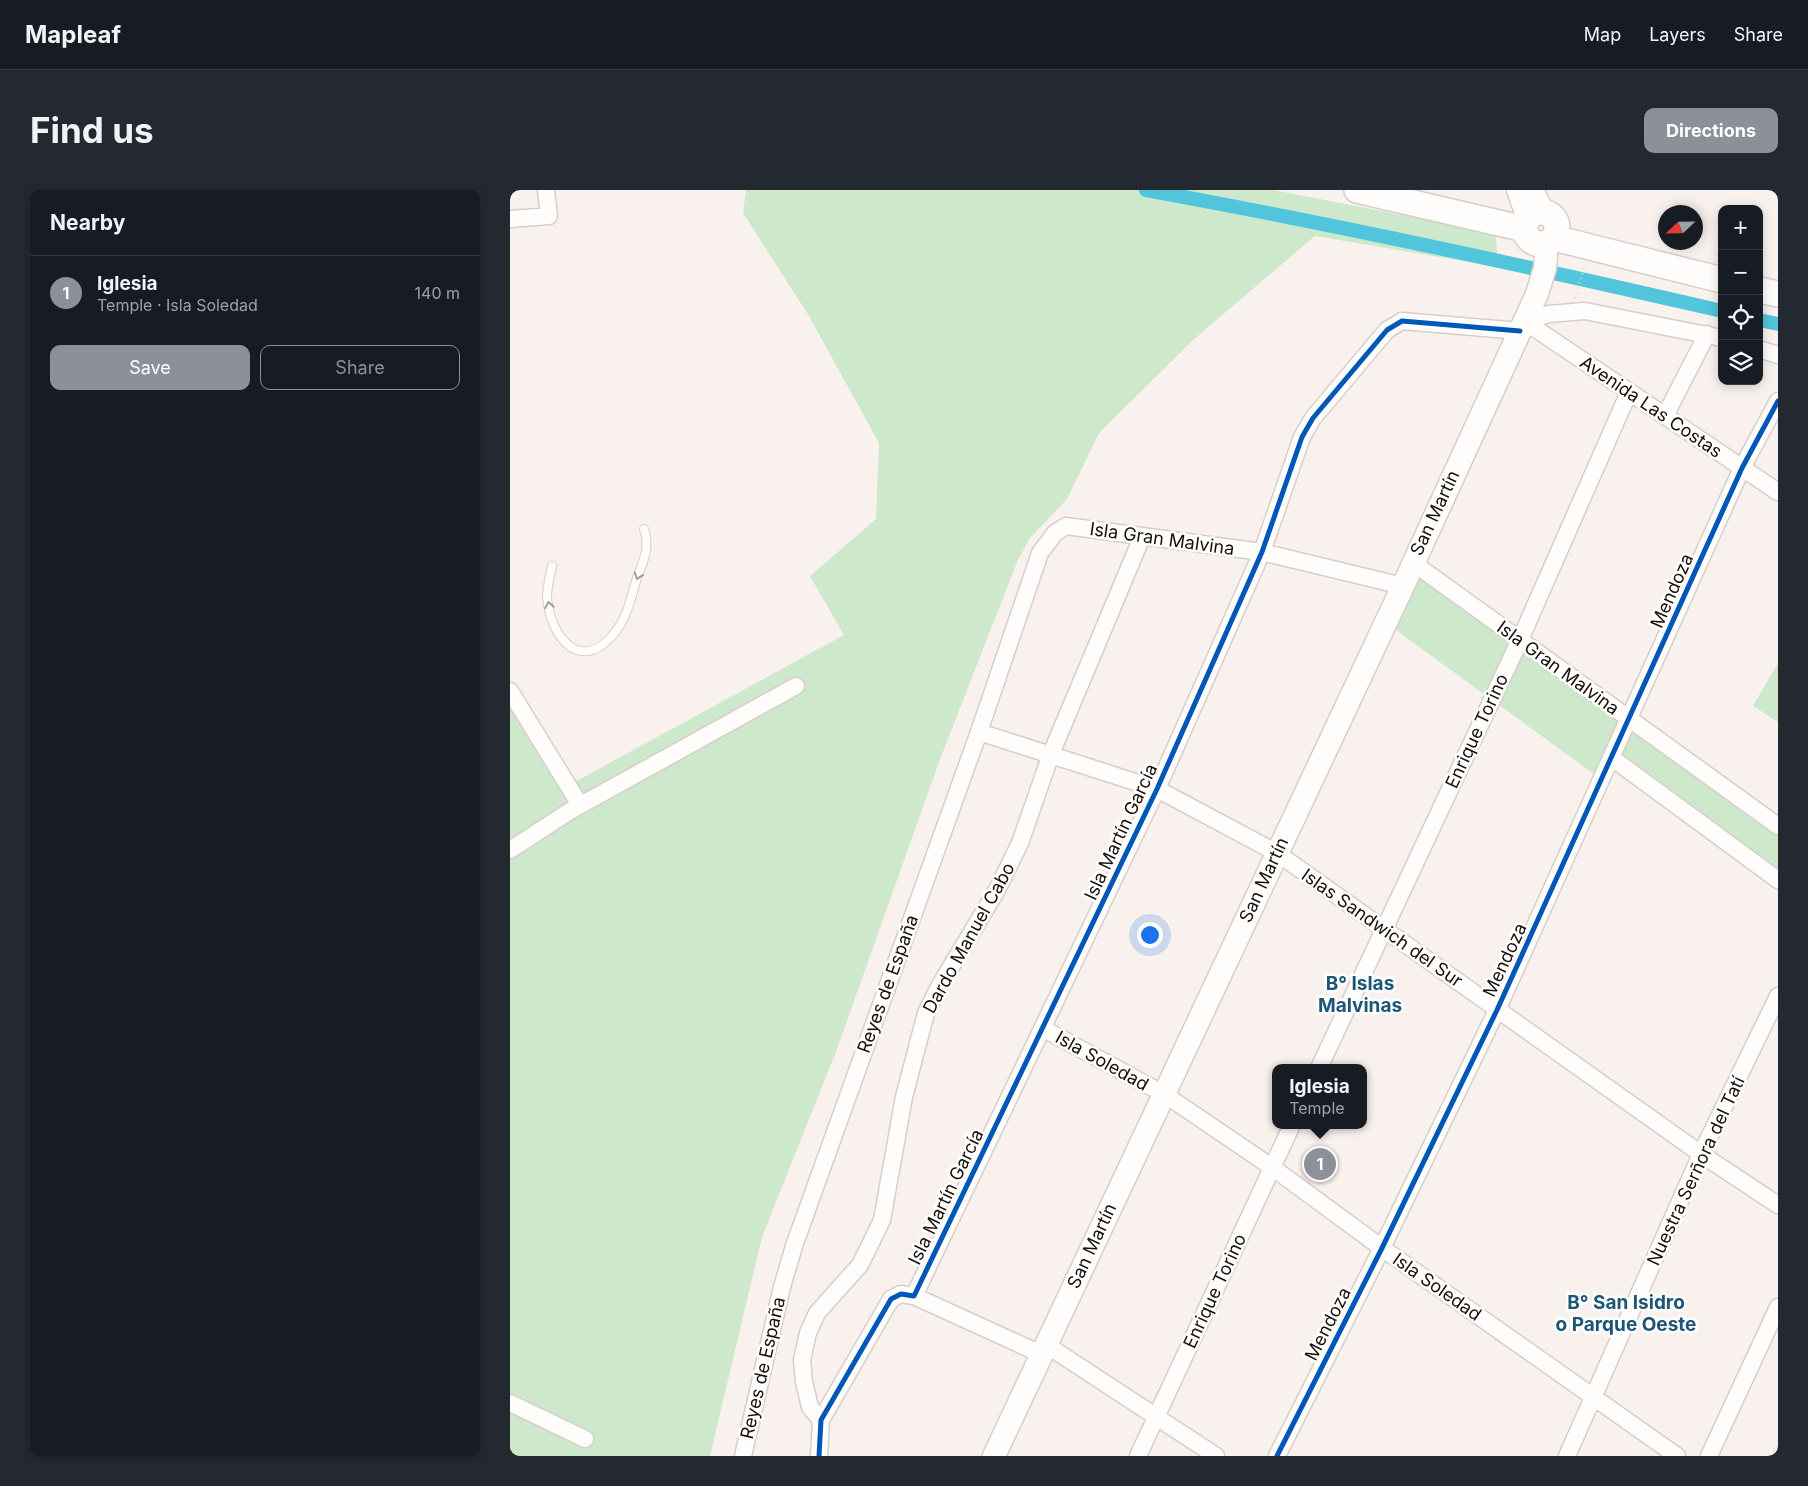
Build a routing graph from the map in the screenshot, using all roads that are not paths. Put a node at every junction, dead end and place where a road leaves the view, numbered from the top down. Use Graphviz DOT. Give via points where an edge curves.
graph roads {
  1 [pos="546,190"];
  2 [pos="1357,190"];
  3 [pos="1399,190"];
  4 [pos="1518,190"];
  5 [pos="1532,190"];
  6 [pos="510,219"];
  7 [pos="1539,234"];
  8 [pos="1718,266"];
  9 [pos="1763,275"];
  10 [pos="1778,278"];
  11 [pos="1718,279"];
  12 [pos="1763,291"];
  13 [pos="1778,294"];
  14 [pos="1525,318"];
  15 [pos="1714,336"];
  16 [pos="1763,350"];
  17 [pos="1778,355"];
  18 [pos="1629,392"];
  19 [pos="1778,401"];
  20 [pos="1665,416"];
  21 [pos="1742,468"];
  22 [pos="1778,492"];
  23 [pos="1066,526"];
  24 [pos="644,530"];
  25 [pos="1142,537"];
  26 [pos="1262,552"];
  27 [pos="1412,562"];
  28 [pos="552,566"];
  29 [pos="1403,586"];
  30 [pos="1520,640"];
  31 [pos="796,686"];
  32 [pos="510,690"];
  33 [pos="1629,720"];
  34 [pos="979,732"];
  35 [pos="1052,754"];
  36 [pos="1612,758"];
  37 [pos="1157,789"];
  38 [pos="580,806"];
  39 [pos="1778,826"];
  40 [pos="510,850"];
  41 [pos="1277,853"];
  42 [pos="1778,880"];
  43 [pos="1383,928"];
  44 [pos="1778,996"];
  45 [pos="1497,1010"];
  46 [pos="1042,1028"];
  47 [pos="1321,1064"];
  48 [pos="1164,1094"];
  49 [pos="1290,1129"];
  50 [pos="1702,1154"];
  51 [pos="1273,1168"];
  52 [pos="1778,1205"];
  53 [pos="1382,1248"];
  54 [pos="914,1296"];
  55 [pos="1778,1307"];
  56 [pos="1043,1349"];
  57 [pos="1594,1397"];
  58 [pos="510,1403"];
  59 [pos="1155,1417"];
  60 [pos="821,1420"];
  61 [pos="585,1439"];
  62 [pos="743,1456"];
  63 [pos="819,1456"];
  64 [pos="994,1456"];
  65 [pos="1138,1456"];
  66 [pos="1216,1456"];
  67 [pos="1277,1456"];
  68 [pos="1567,1456"];
  69 [pos="1677,1456"];
  70 [pos="1709,1456"];
  1 -- 6 [label="street" via="549,216"];
  2 -- 7 [label="main road"];
  3 -- 7 [label="main road"];
  4 -- 7 [label="main road"];
  5 -- 7 [label="main road"];
  7 -- 8 [label="main road" via="1584,233"];
  7 -- 11 [label="main road"];
  7 -- 14 [label="main road, San Martín"];
  9 -- 10 [label="main road"];
  12 -- 13 [label="main road"];
  14 -- 15 [label="street" via="1585,311"];
  14 -- 18 [label="street, Avenida Las Costas"];
  14 -- 26 [label="street, Isla Martín García" via="1402,321 1388,330 1313,418 1302,437"];
  14 -- 27 [label="main road, San Martín"];
  15 -- 20 [label="street"];
  16 -- 17 [label="street"];
  18 -- 20 [label="street, Avenida Las Costas"];
  18 -- 30 [label="street, Enrique Torino"];
  19 -- 21 [label="street, Mendoza"];
  20 -- 21 [label="street, Avenida Las Costas"];
  21 -- 22 [label="street, Avenida Las Costas"];
  21 -- 33 [label="street, Mendoza"];
  23 -- 25 [label="street, Isla Gran Malvina"];
  23 -- 34 [label="street, Reyes de España" via="1055,533 1040,553"];
  24 -- 28 [label="lane, one-way" via="646,552 623,618 609,639 589,652 572,650 554,624 547,598"];
  25 -- 26 [label="street, Isla Gran Malvina"];
  25 -- 35 [label="street, Dardo Manuel Cabo"];
  26 -- 29 [label="street, Isla Gran Malvina"];
  26 -- 37 [label="street, Isla Martín García"];
  27 -- 29 [label="main road, San Martín"];
  27 -- 30 [label="street, Isla Gran Malvina"];
  29 -- 41 [label="main road, San Martín"];
  30 -- 33 [label="street, Isla Gran Malvina"];
  30 -- 43 [label="street, Enrique Torino"];
  31 -- 38 [label="street"];
  32 -- 38 [label="street"];
  33 -- 36 [label="street, Mendoza"];
  33 -- 39 [label="street, Isla Gran Malvina"];
  34 -- 35 [label="street, Islas Sandwich del Sur"];
  34 -- 62 [label="street, Reyes de España" via="794,1246"];
  35 -- 37 [label="street, Islas Sandwich del Sur"];
  35 -- 60 [label="street, Dardo Manuel Cabo" via="1016,851 926,1014 904,1097 882,1220 860,1265 817,1313 808,1333 802,1360 804,1382 810,1406"];
  36 -- 42 [label="street"];
  36 -- 45 [label="street, Mendoza"];
  37 -- 41 [label="street, Islas Sandwich del Sur"];
  37 -- 46 [label="street, Isla Martín García"];
  38 -- 40 [label="street"];
  41 -- 43 [label="street, Islas Sandwich del Sur"];
  41 -- 48 [label="main road, San Martín"];
  43 -- 45 [label="street, Islas Sandwich del Sur"];
  43 -- 47 [label="street, Enrique Torino"];
  44 -- 50 [label="street, Nuestra Serñora del Tatí"];
  45 -- 50 [label="street, Islas Sandwich del Sur"];
  45 -- 53 [label="street, Mendoza"];
  46 -- 48 [label="street, Isla Soledad"];
  46 -- 54 [label="street, Isla Martín García"];
  48 -- 51 [label="street, Isla Soledad"];
  48 -- 56 [label="main road, San Martín"];
  49 -- 51 [label="street, Enrique Torino"];
  50 -- 52 [label="street, Islas Sandwich del Sur"];
  50 -- 57 [label="street, Nuestra Serñora del Tatí"];
  51 -- 53 [label="street, Isla Soledad"];
  51 -- 59 [label="street, Enrique Torino"];
  53 -- 57 [label="street, Isla Soledad"];
  53 -- 67 [label="street, Mendoza"];
  54 -- 56 [label="street"];
  54 -- 60 [label="street" via="901,1294 891,1299"];
  55 -- 70 [label="street"];
  56 -- 59 [label="street"];
  56 -- 64 [label="main road, San Martín"];
  57 -- 68 [label="street, Nuestra Serñora del Tatí"];
  57 -- 69 [label="street, Isla Soledad"];
  58 -- 61 [label="street"];
  59 -- 65 [label="street, Enrique Torino"];
  59 -- 66 [label="street"];
  60 -- 63 [label="street"];
}
